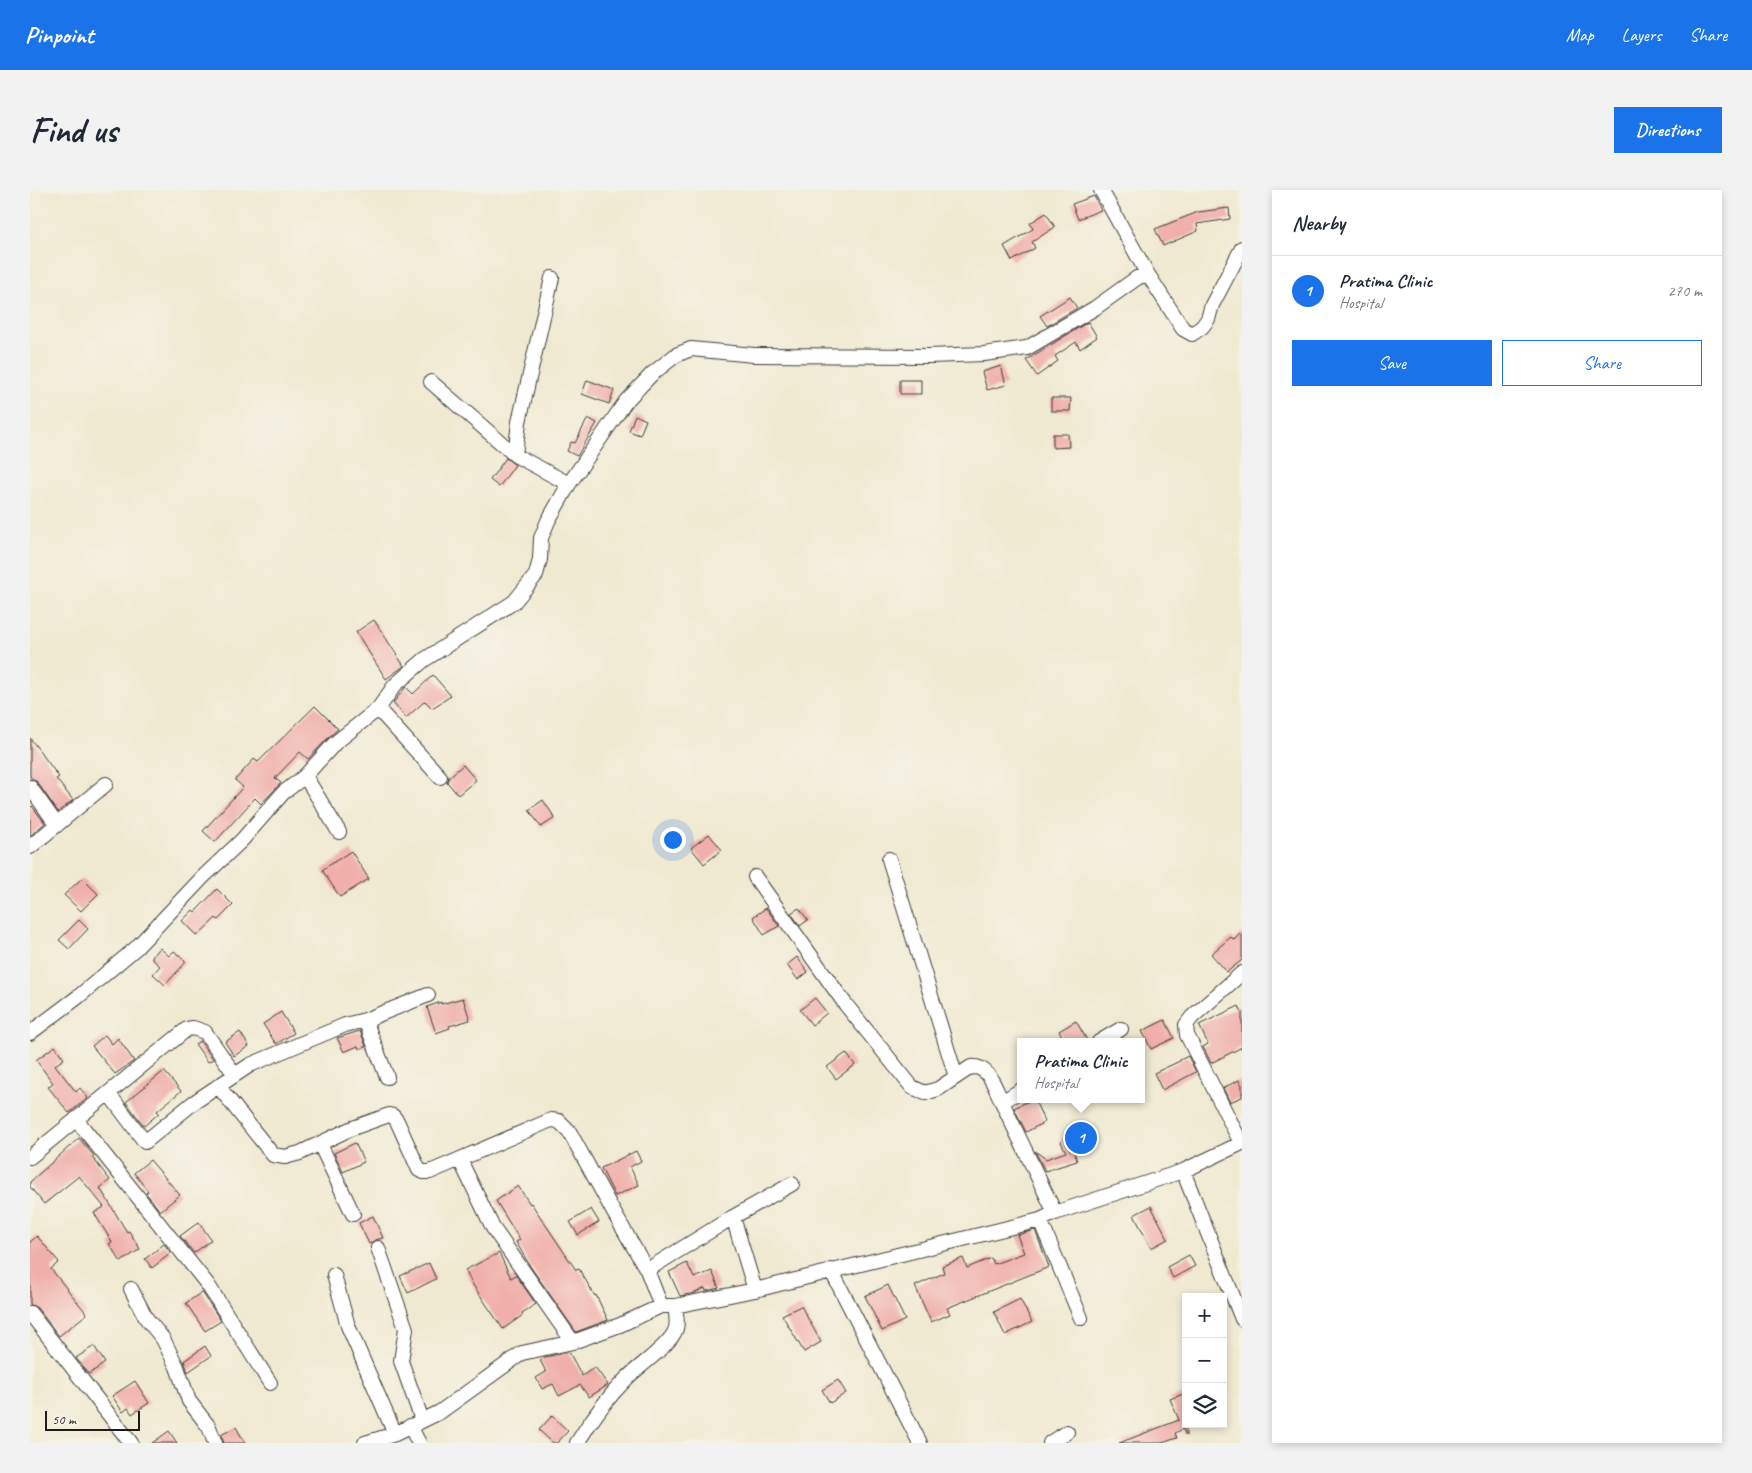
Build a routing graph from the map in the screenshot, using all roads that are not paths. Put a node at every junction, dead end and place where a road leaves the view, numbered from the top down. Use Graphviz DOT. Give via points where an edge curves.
graph roads {
  1 [pos="1101,190"];
  2 [pos="1242,248"];
  3 [pos="1147,273"];
  4 [pos="552,278"];
  5 [pos="430,382"];
  6 [pos="515,456"];
  7 [pos="569,484"];
  8 [pos="378,709"];
  9 [pos="305,776"];
  10 [pos="440,777"];
  11 [pos="106,784"];
  12 [pos="30,788"];
  13 [pos="57,825"];
  14 [pos="339,832"];
  15 [pos="30,847"];
  16 [pos="889,859"];
  17 [pos="755,877"];
  18 [pos="1241,978"];
  19 [pos="428,995"];
  20 [pos="365,1020"];
  21 [pos="1121,1029"];
  22 [pos="30,1032"];
  23 [pos="1106,1038"];
  24 [pos="235,1075"];
  25 [pos="387,1077"];
  26 [pos="956,1077"];
  27 [pos="218,1086"];
  28 [pos="1017,1093"];
  29 [pos="108,1094"];
  30 [pos="1002,1102"];
  31 [pos="76,1119"];
  32 [pos="1242,1143"];
  33 [pos="320,1144"];
  34 [pos="30,1157"];
  35 [pos="460,1160"];
  36 [pos="1182,1171"];
  37 [pos="792,1184"];
  38 [pos="1055,1213"];
  39 [pos="353,1214"];
  40 [pos="733,1217"];
  41 [pos="1040,1220"];
  42 [pos="378,1248"];
  43 [pos="647,1270"];
  44 [pos="831,1270"];
  45 [pos="334,1275"];
  46 [pos="131,1289"];
  47 [pos="755,1290"];
  48 [pos="668,1306"];
  49 [pos="30,1313"];
  50 [pos="1081,1318"];
  51 [pos="1242,1319"];
  52 [pos="572,1342"];
  53 [pos="270,1383"];
  54 [pos="416,1423"];
  55 [pos="1067,1432"];
  56 [pos="395,1434"];
  57 [pos="131,1443"];
  58 [pos="215,1443"];
  59 [pos="365,1443"];
  60 [pos="419,1443"];
  61 [pos="577,1443"];
  62 [pos="920,1443"];
  63 [pos="1050,1443"];
  1 -- 3 [label="street"];
  2 -- 3 [label="street" via="1208,319 1192,334 1183,329"];
  3 -- 7 [label="street" via="1028,348 929,356 754,355 691,349 676,355 652,374 626,401"];
  4 -- 6 [label="street" via="519,422"];
  5 -- 6 [label="street"];
  6 -- 7 [label="street"];
  7 -- 8 [label="street" via="548,521 541,538 536,575 524,591 514,602 424,660 395,685"];
  8 -- 9 [label="street" via="335,743"];
  8 -- 10 [label="street"];
  9 -- 14 [label="street"];
  9 -- 22 [label="street" via="283,793 242,840 136,948"];
  11 -- 13 [label="street"];
  12 -- 13 [label="street"];
  13 -- 15 [label="street"];
  16 -- 26 [label="street"];
  17 -- 26 [label="street" via="846,1005 912,1087 926,1093"];
  18 -- 32 [label="street" via="1186,1025 1187,1034"];
  19 -- 20 [label="street"];
  20 -- 24 [label="street" via="297,1044"];
  20 -- 25 [label="street"];
  21 -- 23 [label="street"];
  24 -- 27 [label="street"];
  24 -- 29 [label="street" via="205,1032 193,1028 187,1029"];
  26 -- 30 [label="street" via="971,1067 986,1071"];
  27 -- 29 [label="street" via="145,1142"];
  27 -- 33 [label="street" via="274,1155 285,1158"];
  28 -- 30 [label="street"];
  29 -- 31 [label="street"];
  30 -- 38 [label="street"];
  31 -- 34 [label="street"];
  31 -- 53 [label="street" via="208,1285"];
  32 -- 36 [label="street"];
  33 -- 35 [label="street" via="389,1114 396,1121 419,1170 430,1172"];
  33 -- 39 [label="street"];
  35 -- 43 [label="street" via="551,1120 559,1121 569,1131"];
  35 -- 52 [label="street" via="493,1228"];
  36 -- 38 [label="street"];
  36 -- 51 [label="street"];
  37 -- 40 [label="street"];
  38 -- 41 [label="street"];
  40 -- 43 [label="street"];
  40 -- 47 [label="street"];
  41 -- 44 [label="street"];
  41 -- 50 [label="street"];
  42 -- 54 [label="street" via="406,1329 401,1361"];
  43 -- 48 [label="street"];
  44 -- 47 [label="street"];
  44 -- 62 [label="street"];
  45 -- 56 [label="street" via="348,1326"];
  46 -- 58 [label="street" via="146,1318 163,1339 177,1367 188,1401 209,1426"];
  47 -- 48 [label="street"];
  48 -- 52 [label="street"];
  48 -- 61 [label="street" via="677,1325 674,1334 626,1378"];
  49 -- 57 [label="street"];
  52 -- 54 [label="street" via="522,1354 440,1412"];
  54 -- 56 [label="street"];
  54 -- 60 [label="street"];
  55 -- 63 [label="street"];
  56 -- 59 [label="street"];
}
